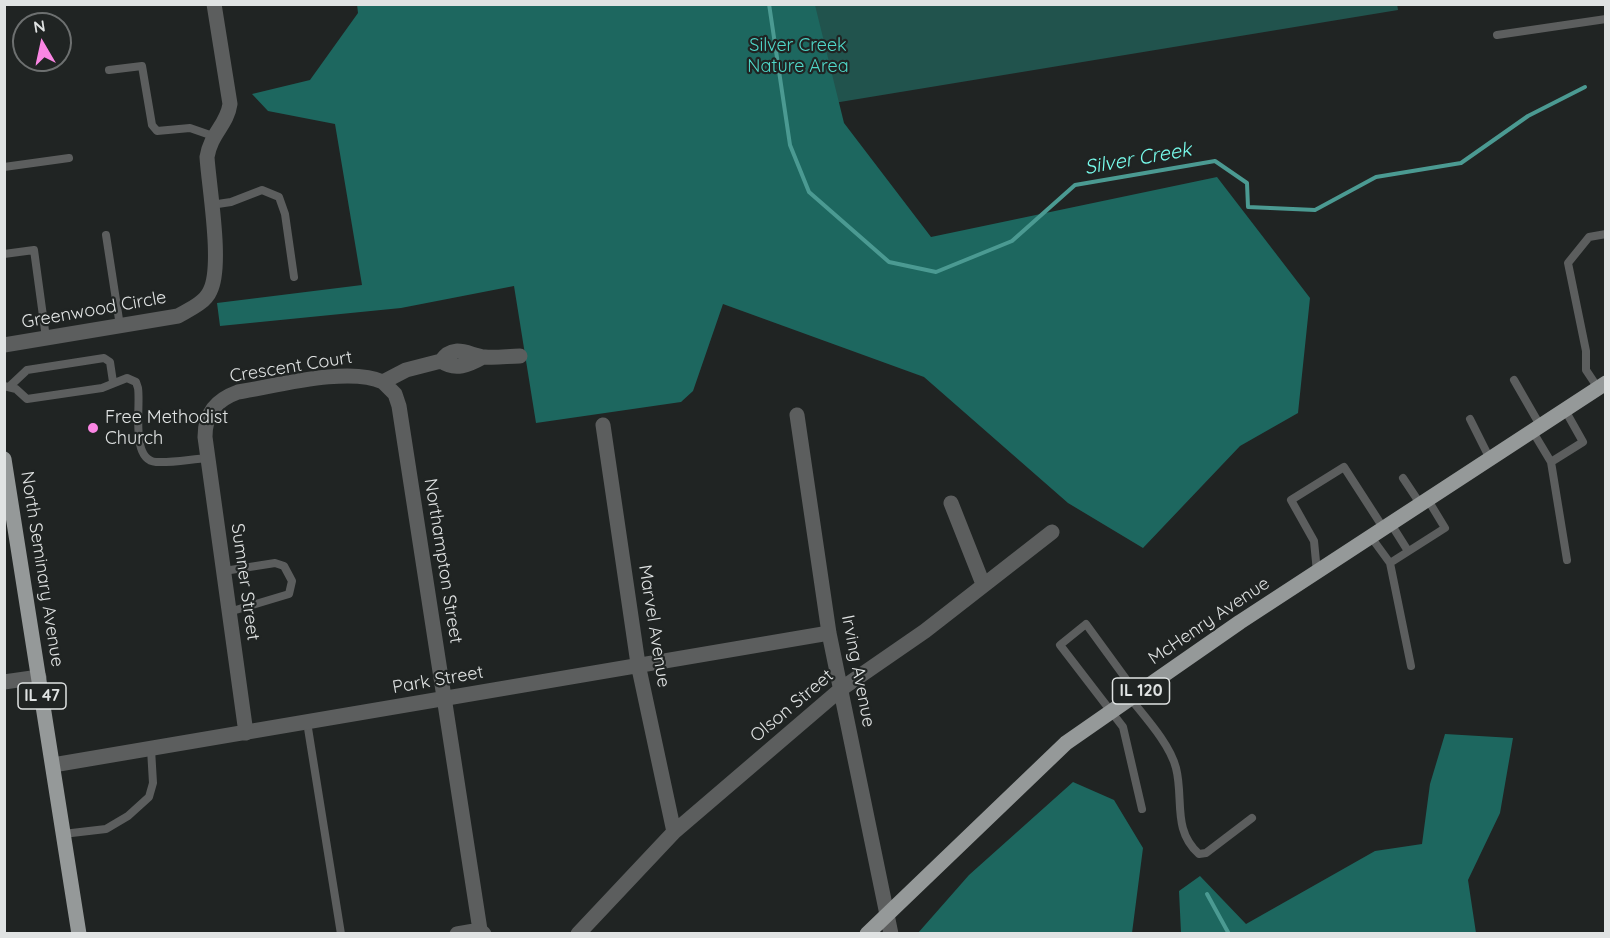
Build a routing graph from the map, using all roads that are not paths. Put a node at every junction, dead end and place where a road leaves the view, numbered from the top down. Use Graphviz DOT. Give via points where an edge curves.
graph roads {
  1 [pos="214,4"];
  2 [pos="1605,19"];
  3 [pos="1497,35"];
  4 [pos="109,70"];
  5 [pos="213,136"];
  6 [pos="69,158"];
  7 [pos="4,167"];
  8 [pos="211,205"];
  9 [pos="1605,234"];
  10 [pos="106,235"];
  11 [pos="4,254"];
  12 [pos="294,277"];
  13 [pos="120,326"];
  14 [pos="46,338"];
  15 [pos="4,345"];
  16 [pos="520,356"];
  17 [pos="1514,380"];
  18 [pos="113,382"];
  19 [pos="383,382"];
  20 [pos="1602,385"];
  21 [pos="7,386"];
  22 [pos="1565,410"];
  23 [pos="797,415"];
  24 [pos="1470,419"];
  25 [pos="603,425"];
  26 [pos="1537,429"];
  27 [pos="206,437"];
  28 [pos="208,458"];
  29 [pos="4,459"];
  30 [pos="1491,460"];
  31 [pos="1551,462"];
  32 [pos="1403,478"];
  33 [pos="1425,502"];
  34 [pos="951,503"];
  35 [pos="1388,526"];
  36 [pos="1052,532"];
  37 [pos="1371,537"];
  38 [pos="1408,551"];
  39 [pos="1567,560"];
  40 [pos="1390,563"];
  41 [pos="224,571"];
  42 [pos="1317,572"];
  43 [pos="983,584"];
  44 [pos="229,612"];
  45 [pos="830,633"];
  46 [pos="638,664"];
  47 [pos="1411,666"];
  48 [pos="39,677"];
  49 [pos="4,682"];
  50 [pos="841,689"];
  51 [pos="1133,696"];
  52 [pos="446,698"];
  53 [pos="1112,711"];
  54 [pos="307,722"];
  55 [pos="246,733"];
  56 [pos="151,749"];
  57 [pos="53,765"];
  58 [pos="1142,809"];
  59 [pos="1252,818"];
  60 [pos="674,832"];
  61 [pos="63,834"];
  62 [pos="887,914"];
  63 [pos="482,932"];
  64 [pos="79,933"];
  65 [pos="340,933"];
  66 [pos="457,933"];
  67 [pos="578,933"];
  68 [pos="867,933"];
  69 [pos="891,933"];
  1 -- 5 [label="street, Greenwood Circle" via="230,104 229,113"];
  2 -- 3 [label="lane"];
  4 -- 5 [label="lane" via="142,66 152,125 157,130 190,128"];
  5 -- 8 [label="street, Greenwood Circle" via="207,157"];
  6 -- 7 [label="lane"];
  8 -- 12 [label="lane" via="262,190 279,196"];
  8 -- 13 [label="street, Greenwood Circle" via="216,270 210,292 178,316"];
  9 -- 20 [label="lane" via="1589,237 1568,263 1586,351 1586,370"];
  10 -- 13 [label="lane"];
  11 -- 14 [label="lane" via="34,250"];
  13 -- 14 [label="street, Greenwood Circle"];
  14 -- 15 [label="street, Greenwood Circle"];
  16 -- 19 [label="street" via="483,357 460,351"];
  17 -- 26 [label="lane"];
  18 -- 21 [label="lane" via="102,388 27,399"];
  18 -- 21 [label="lane" via="111,362 104,358 27,370"];
  18 -- 28 [label="lane" via="127,378 136,382 139,445 146,459 155,462"];
  19 -- 27 [label="street, Crescent Court" via="348,375 238,392 214,406 206,421"];
  19 -- 52 [label="street, Northampton Street" via="395,394 399,406"];
  20 -- 22 [label="main road, McHenry Avenue / IL 120"];
  22 -- 26 [label="main road, McHenry Avenue / IL 120"];
  22 -- 31 [label="lane" via="1583,442"];
  23 -- 45 [label="street, Irving Avenue"];
  24 -- 30 [label="lane"];
  25 -- 46 [label="street, Marvel Avenue"];
  26 -- 30 [label="main road, McHenry Avenue / IL 120"];
  26 -- 31 [label="lane"];
  27 -- 28 [label="street, Sumner Street"];
  28 -- 41 [label="street, Sumner Street"];
  29 -- 48 [label="main road, North Seminary Avenue / IL 47"];
  30 -- 33 [label="main road, McHenry Avenue / IL 120"];
  31 -- 39 [label="lane"];
  32 -- 33 [label="lane"];
  33 -- 35 [label="main road, McHenry Avenue / IL 120"];
  33 -- 38 [label="lane" via="1445,528"];
  34 -- 43 [label="street"];
  35 -- 37 [label="main road, McHenry Avenue / IL 120"];
  35 -- 38 [label="lane"];
  35 -- 42 [label="lane" via="1344,467 1291,500 1314,541"];
  36 -- 43 [label="street, Olson Street"];
  37 -- 40 [label="lane"];
  37 -- 42 [label="main road, McHenry Avenue / IL 120"];
  38 -- 40 [label="lane"];
  40 -- 47 [label="lane"];
  41 -- 44 [label="street, Sumner Street"];
  41 -- 44 [label="lane" via="275,563 284,566 292,581 289,594"];
  42 -- 51 [label="main road, McHenry Avenue / IL 120"];
  43 -- 50 [label="street, Olson Street" via="925,631"];
  44 -- 55 [label="street, Sumner Street"];
  45 -- 46 [label="street, Park Street"];
  45 -- 50 [label="street, Irving Avenue"];
  46 -- 52 [label="street, Park Street"];
  46 -- 60 [label="street, Marvel Avenue"];
  48 -- 49 [label="street"];
  48 -- 57 [label="main road, North Seminary Avenue / IL 47"];
  50 -- 60 [label="street, Olson Street"];
  50 -- 62 [label="street, Irving Avenue"];
  51 -- 53 [label="main road, McHenry Avenue / IL 120"];
  51 -- 53 [label="lane" via="1086,624 1060,645"];
  51 -- 59 [label="lane" via="1176,766 1182,831 1193,849 1199,854 1206,853"];
  52 -- 54 [label="street, Park Street"];
  52 -- 63 [label="street, Northampton Street"];
  53 -- 58 [label="lane" via="1123,727"];
  53 -- 62 [label="main road, McHenry Avenue / IL 120" via="1066,743"];
  54 -- 55 [label="street, Park Street"];
  54 -- 65 [label="lane"];
  55 -- 56 [label="street, Park Street"];
  56 -- 57 [label="street, Park Street"];
  56 -- 61 [label="lane" via="153,783 149,797 106,829"];
  57 -- 61 [label="main road, North Seminary Avenue / IL 47"];
  60 -- 67 [label="street, Olson Street"];
  61 -- 64 [label="main road, North Seminary Avenue / IL 47"];
  62 -- 68 [label="main road, McHenry Avenue / IL 120"];
  62 -- 69 [label="street, Irving Avenue"];
  63 -- 66 [label="street"];
}
